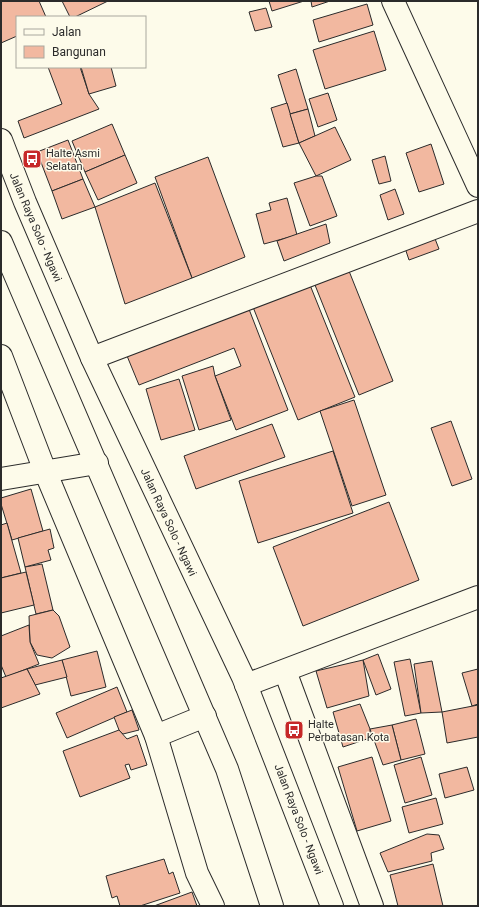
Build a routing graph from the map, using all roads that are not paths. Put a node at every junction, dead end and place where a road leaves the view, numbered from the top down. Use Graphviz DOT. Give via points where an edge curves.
graph roads {
  1 [pos="393,1"];
  2 [pos="1,140"];
  3 [pos="478,186"];
  4 [pos="478,211"];
  5 [pos="1,242"];
  6 [pos="1,356"];
  7 [pos="92,358"];
  8 [pos="96,463"];
  9 [pos="45,472"];
  10 [pos="1,479"];
  11 [pos="478,597"];
  12 [pos="284,671"];
  13 [pos="246,685"];
  14 [pos="205,716"];
  15 [pos="156,736"];
  16 [pos="197,873"];
  17 [pos="202,906"];
  18 [pos="214,906"];
  19 [pos="272,906"];
  20 [pos="332,906"];
  21 [pos="372,906"];
  1 -- 3 [label="main road"];
  2 -- 7 [label="main road, Jalan Raya Solo - Ngawi"];
  4 -- 7 [label="main road"];
  5 -- 8 [label="main road"];
  6 -- 9 [label="main road"];
  7 -- 13 [label="main road, Jalan Raya Solo - Ngawi"];
  8 -- 9 [label="main road"];
  8 -- 14 [label="main road"];
  9 -- 10 [label="main road"];
  9 -- 15 [label="main road"];
  11 -- 12 [label="main road"];
  12 -- 13 [label="main road"];
  12 -- 21 [label="main road"];
  13 -- 20 [label="main road, Jalan Raya Solo - Ngawi"];
  14 -- 15 [label="main road"];
  14 -- 19 [label="main road" via="227,769"];
  15 -- 16 [label="main road"];
  16 -- 17 [label="main road"];
  16 -- 18 [label="main road"];
}
